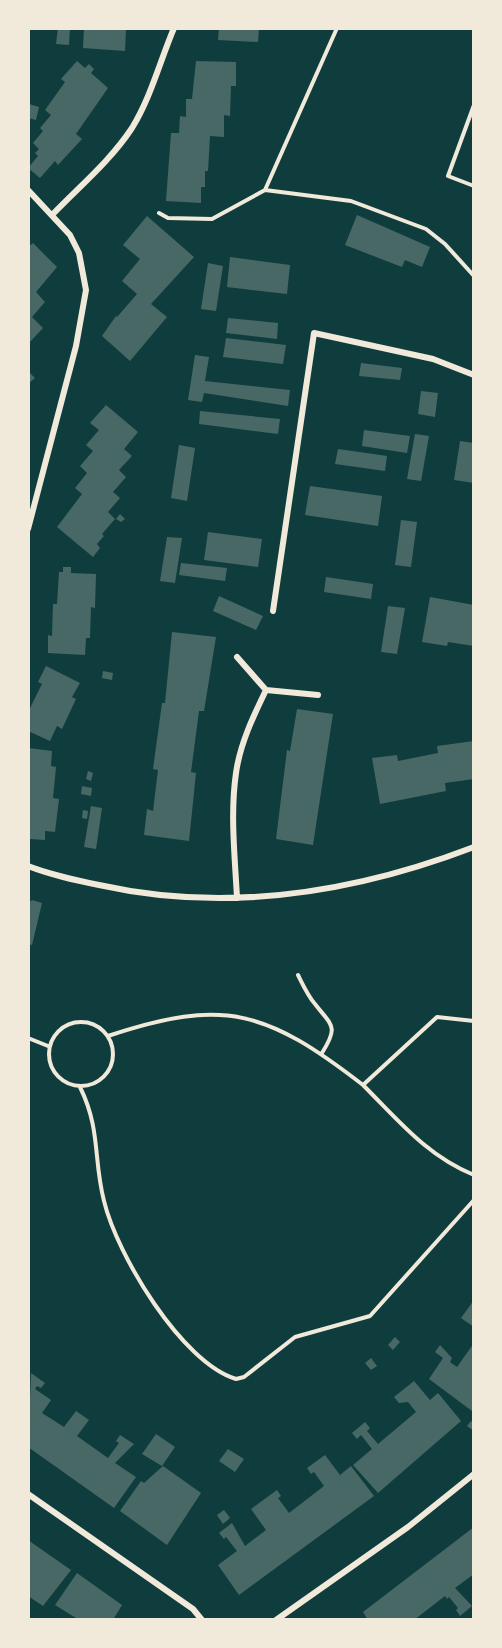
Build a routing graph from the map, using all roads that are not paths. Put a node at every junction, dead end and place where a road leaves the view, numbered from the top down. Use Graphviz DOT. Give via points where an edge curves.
graph roads {
  1 [pos="174,28"];
  2 [pos="28,190"];
  3 [pos="53,214"];
  4 [pos="474,375"];
  5 [pos="28,529"];
  6 [pos="273,610"];
  7 [pos="237,657"];
  8 [pos="266,690"];
  9 [pos="318,695"];
  10 [pos="474,847"];
  11 [pos="28,866"];
  12 [pos="237,898"];
  13 [pos="474,1474"];
  14 [pos="28,1494"];
  15 [pos="202,1620"];
  16 [pos="276,1620"];
  1 -- 3 [label="street" via="132,126"];
  2 -- 3 [label="street"];
  3 -- 5 [label="street" via="80,253 85,305"];
  4 -- 6 [label="street" via="433,359 314,333"];
  7 -- 8 [label="street"];
  8 -- 9 [label="street"];
  8 -- 12 [label="street" via="248,727 236,773"];
  10 -- 12 [label="street" via="374,879"];
  11 -- 12 [label="street" via="143,894"];
  13 -- 16 [label="street"];
  14 -- 15 [label="street" via="193,1609"];
}
